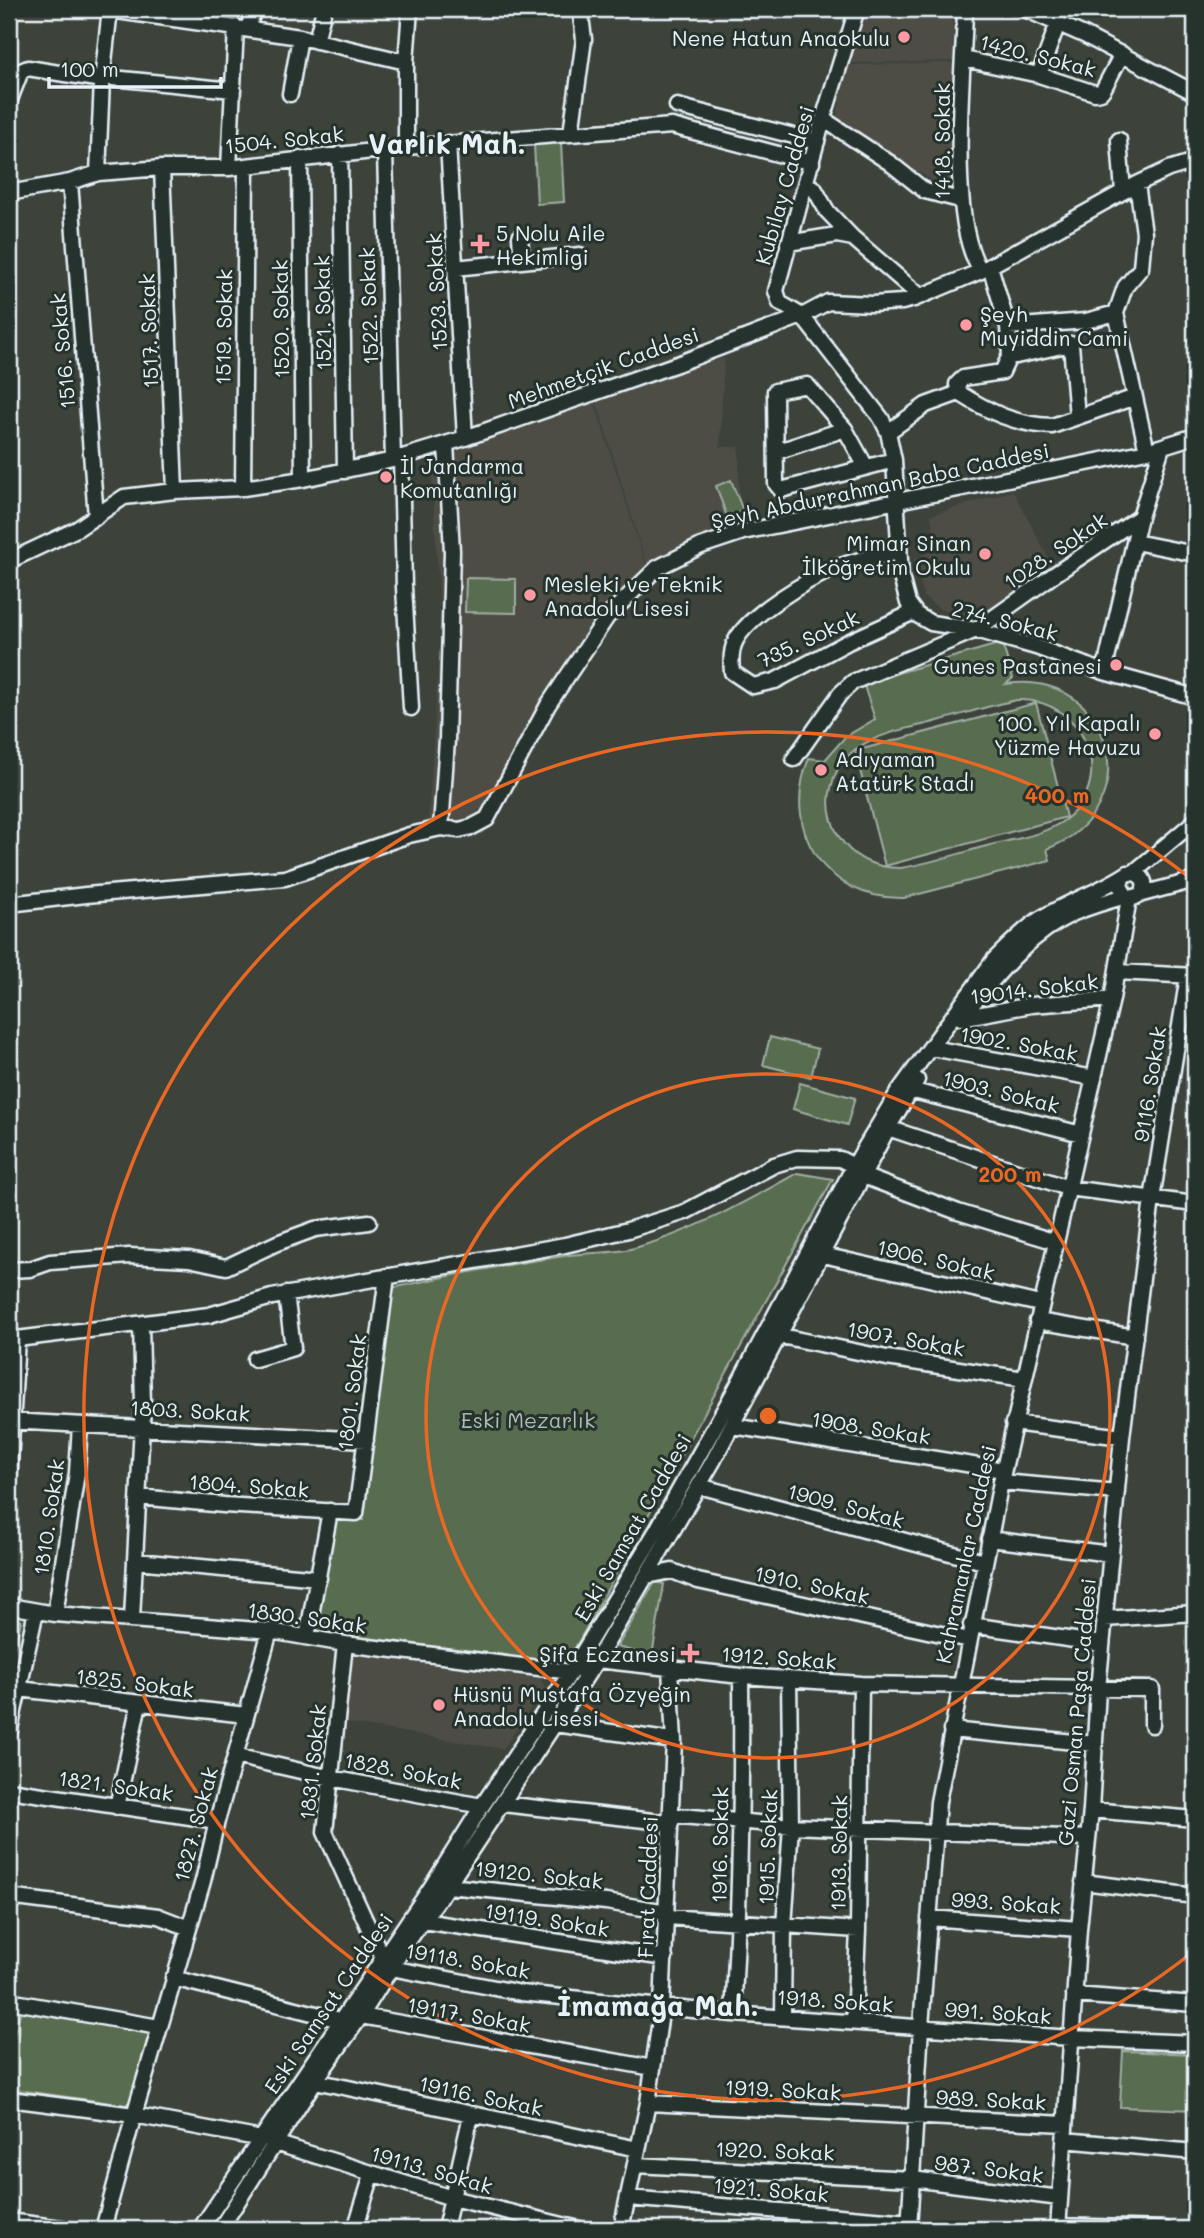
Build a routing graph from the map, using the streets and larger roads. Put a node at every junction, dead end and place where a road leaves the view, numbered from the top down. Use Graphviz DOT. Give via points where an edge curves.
graph roads {
  1 [pos="110,9"];
  2 [pos="216,9"];
  3 [pos="254,9"];
  4 [pos="324,9"];
  5 [pos="410,9"];
  6 [pos="580,9"];
  7 [pos="857,9"];
  8 [pos="965,9"];
  9 [pos="1029,9"];
  10 [pos="1058,23"];
  11 [pos="215,24"];
  12 [pos="242,28"];
  13 [pos="300,37"];
  14 [pos="316,41"];
  15 [pos="1122,54"];
  16 [pos="964,59"];
  17 [pos="406,62"];
  18 [pos="1039,75"];
  19 [pos="102,79"];
  20 [pos="233,90"];
  21 [pos="1195,93"];
  22 [pos="290,94"];
  23 [pos="9,102"];
  24 [pos="677,106"];
  25 [pos="823,119"];
  26 [pos="570,133"];
  27 [pos="1119,140"];
  28 [pos="817,142"];
  29 [pos="448,143"];
  30 [pos="406,147"];
  31 [pos="385,151"];
  32 [pos="340,154"];
  33 [pos="300,158"];
  34 [pos="811,163"];
  35 [pos="246,166"];
  36 [pos="1194,166"];
  37 [pos="162,168"];
  38 [pos="229,168"];
  39 [pos="98,173"];
  40 [pos="70,182"];
  41 [pos="1137,184"];
  42 [pos="805,185"];
  43 [pos="9,192"];
  44 [pos="1123,192"];
  45 [pos="960,200"];
  46 [pos="520,237"];
  47 [pos="853,238"];
  48 [pos="788,243"];
  49 [pos="580,255"];
  50 [pos="522,261"];
  51 [pos="455,268"];
  52 [pos="985,268"];
  53 [pos="920,296"];
  54 [pos="1116,313"];
  55 [pos="802,316"];
  56 [pos="1008,327"];
  57 [pos="1010,355"];
  58 [pos="959,393"];
  59 [pos="1135,397"];
  60 [pos="1077,417"];
  61 [pos="845,429"];
  62 [pos="888,432"];
  63 [pos="1195,436"];
  64 [pos="466,438"];
  65 [pos="446,444"];
  66 [pos="1154,449"];
  67 [pos="776,452"];
  68 [pos="397,458"];
  69 [pos="894,460"];
  70 [pos="866,467"];
  71 [pos="345,471"];
  72 [pos="303,479"];
  73 [pos="243,488"];
  74 [pos="175,491"];
  75 [pos="898,502"];
  76 [pos="96,517"];
  77 [pos="1140,517"];
  78 [pos="1135,542"];
  79 [pos="898,552"];
  80 [pos="1195,554"];
  81 [pos="9,561"];
  82 [pos="914,612"];
  83 [pos="976,631"];
  84 [pos="1104,672"];
  85 [pos="1195,697"];
  86 [pos="411,708"];
  87 [pos="794,759"];
  88 [pos="1195,821"];
  89 [pos="441,828"];
  90 [pos="1127,875"];
  91 [pos="1195,880"];
  92 [pos="1132,896"];
  93 [pos="9,904"];
  94 [pos="1117,972"];
  95 [pos="1192,976"];
  96 [pos="1112,999"];
  97 [pos="961,1018"];
  98 [pos="937,1049"];
  99 [pos="1094,1078"];
  100 [pos="911,1090"];
  101 [pos="888,1128"];
  102 [pos="1081,1134"];
  103 [pos="859,1171"];
  104 [pos="1068,1188"];
  105 [pos="1152,1199"];
  106 [pos="1195,1204"];
  107 [pos="369,1222"];
  108 [pos="1056,1242"];
  109 [pos="823,1255"];
  110 [pos="9,1270"];
  111 [pos="387,1276"];
  112 [pos="286,1294"];
  113 [pos="1040,1304"];
  114 [pos="1037,1321"];
  115 [pos="141,1325"];
  116 [pos="781,1336"];
  117 [pos="1135,1337"];
  118 [pos="13,1339"];
  119 [pos="255,1359"];
  120 [pos="1024,1379"];
  121 [pos="10,1421"];
  122 [pos="1013,1423"];
  123 [pos="80,1424"];
  124 [pos="733,1426"];
  125 [pos="140,1428"];
  126 [pos="1122,1437"];
  127 [pos="366,1440"];
  128 [pos="1002,1476"];
  129 [pos="9,1481"];
  130 [pos="699,1486"];
  131 [pos="1117,1492"];
  132 [pos="139,1497"];
  133 [pos="330,1511"];
  134 [pos="356,1513"];
  135 [pos="989,1539"];
  136 [pos="1111,1553"];
  137 [pos="136,1561"];
  138 [pos="984,1562"];
  139 [pos="647,1576"];
  140 [pos="319,1578"];
  141 [pos="9,1606"];
  142 [pos="36,1611"];
  143 [pos="1195,1613"];
  144 [pos="55,1614"];
  145 [pos="132,1619"];
  146 [pos="1104,1619"];
  147 [pos="270,1631"];
  148 [pos="970,1633"];
  149 [pos="307,1637"];
  150 [pos="345,1644"];
  151 [pos="1102,1644"];
  152 [pos="597,1660"];
  153 [pos="670,1668"];
  154 [pos="571,1672"];
  155 [pos="741,1676"];
  156 [pos="789,1679"];
  157 [pos="861,1684"];
  158 [pos="958,1687"];
  159 [pos="19,1689"];
  160 [pos="1098,1689"];
  161 [pos="139,1703"];
  162 [pos="246,1715"];
  163 [pos="555,1724"];
  164 [pos="1152,1725"];
  165 [pos="951,1730"];
  166 [pos="9,1734"];
  167 [pos="674,1741"];
  168 [pos="1095,1744"];
  169 [pos="235,1756"];
  170 [pos="331,1778"];
  171 [pos="9,1790"];
  172 [pos="503,1804"];
  173 [pos="482,1806"];
  174 [pos="117,1807"];
  175 [pos="1091,1810"];
  176 [pos="671,1819"];
  177 [pos="1195,1819"];
  178 [pos="217,1821"];
  179 [pos="741,1822"];
  180 [pos="791,1826"];
  181 [pos="859,1827"];
  182 [pos="934,1833"];
  183 [pos="1088,1838"];
  184 [pos="1083,1882"];
  185 [pos="448,1886"];
  186 [pos="1195,1896"];
  187 [pos="9,1897"];
  188 [pos="667,1915"];
  189 [pos="929,1918"];
  190 [pos="423,1921"];
  191 [pos="739,1923"];
  192 [pos="784,1926"];
  193 [pos="189,1928"];
  194 [pos="1079,1929"];
  195 [pos="858,1930"];
  196 [pos="665,1958"];
  197 [pos="387,1963"];
  198 [pos="173,1978"];
  199 [pos="1074,1995"];
  200 [pos="9,2001"];
  201 [pos="1195,2004"];
  202 [pos="662,2006"];
  203 [pos="733,2014"];
  204 [pos="361,2016"];
  205 [pos="783,2016"];
  206 [pos="340,2020"];
  207 [pos="854,2021"];
  208 [pos="159,2026"];
  209 [pos="921,2027"];
  210 [pos="1071,2038"];
  211 [pos="1195,2042"];
  212 [pos="653,2068"];
  213 [pos="315,2081"];
  214 [pos="9,2099"];
  215 [pos="648,2103"];
  216 [pos="134,2115"];
  217 [pos="471,2115"];
  218 [pos="915,2116"];
  219 [pos="1065,2124"];
  220 [pos="1064,2140"];
  221 [pos="269,2141"];
  222 [pos="638,2149"];
  223 [pos="1195,2152"];
  224 [pos="635,2165"];
  225 [pos="372,2175"];
  226 [pos="912,2179"];
  227 [pos="452,2198"];
  228 [pos="628,2198"];
  229 [pos="1060,2198"];
  230 [pos="9,2221"];
  231 [pos="539,2225"];
  232 [pos="909,2225"];
  233 [pos="1058,2227"];
  234 [pos="69,2229"];
  235 [pos="103,2229"];
  236 [pos="200,2229"];
  237 [pos="220,2229"];
  238 [pos="355,2229"];
  239 [pos="445,2229"];
  240 [pos="579,2229"];
  241 [pos="621,2229"];
  242 [pos="1164,2229"];
  1 -- 11 [label="street"];
  1 -- 19 [label="street"];
  2 -- 11 [label="street"];
  3 -- 12 [label="street"];
  4 -- 14 [label="street"];
  5 -- 17 [label="street"];
  6 -- 26 [label="street" via="584,38"];
  7 -- 25 [label="street, Kubilay Caddesi"];
  8 -- 16 [label="street, 1418. Sokak"];
  9 -- 10 [label="street"];
  10 -- 15 [label="street"];
  10 -- 18 [label="street"];
  11 -- 12 [label="street"];
  12 -- 13 [label="street"];
  12 -- 20 [label="street"];
  13 -- 14 [label="street"];
  13 -- 22 [label="street"];
  14 -- 17 [label="street"];
  15 -- 18 [label="street, 1420. Sokak" via="1101,92 1091,93"];
  15 -- 21 [label="street"];
  16 -- 18 [label="street, 1420. Sokak"];
  16 -- 45 [label="street, 1418. Sokak"];
  17 -- 30 [label="street"];
  19 -- 20 [label="street"];
  19 -- 23 [label="street" via="28,68 21,71"];
  19 -- 39 [label="street"];
  20 -- 38 [label="street"];
  24 -- 28 [label="street"];
  25 -- 28 [label="street, Kubilay Caddesi"];
  25 -- 45 [label="street" via="925,191"];
  26 -- 29 [label="street, 1504. Sokak"];
  26 -- 34 [label="street, 1504. Sokak" via="672,126"];
  27 -- 44 [label="street"];
  28 -- 34 [label="street, Kubilay Caddesi"];
  29 -- 30 [label="street, 1504. Sokak"];
  29 -- 51 [label="street, 1523. Sokak"];
  30 -- 31 [label="street, 1504. Sokak"];
  31 -- 32 [label="street, 1504. Sokak"];
  31 -- 68 [label="street, 1522. Sokak"];
  32 -- 33 [label="street, 1504. Sokak"];
  32 -- 71 [label="street, 1521. Sokak"];
  33 -- 35 [label="street, 1504. Sokak"];
  33 -- 72 [label="street, 1520. Sokak"];
  34 -- 42 [label="street, Kubilay Caddesi"];
  35 -- 38 [label="street, 1504. Sokak"];
  35 -- 73 [label="street, 1519. Sokak"];
  36 -- 41 [label="street, Mehmetçik Caddesi" via="1169,169"];
  37 -- 38 [label="street, 1504. Sokak"];
  37 -- 39 [label="street, 1504. Sokak"];
  37 -- 74 [label="street, 1517. Sokak"];
  39 -- 40 [label="street, 1504. Sokak"];
  40 -- 43 [label="street, 1504. Sokak"];
  40 -- 76 [label="street, 1516. Sokak"];
  41 -- 44 [label="street, Mehmetçik Caddesi"];
  41 -- 54 [label="street" via="1144,233 1141,268 1125,287"];
  42 -- 47 [label="street" via="814,188 827,211"];
  42 -- 48 [label="street, Kubilay Caddesi"];
  44 -- 52 [label="street, Mehmetçik Caddesi"];
  45 -- 52 [label="street, 1418. Sokak" via="974,260"];
  46 -- 50 [label="street"];
  47 -- 48 [label="street" via="834,235"];
  47 -- 53 [label="street"];
  48 -- 55 [label="street, Kubilay Caddesi" via="776,291 780,303"];
  49 -- 50 [label="street"];
  50 -- 51 [label="street"];
  51 -- 64 [label="street, 1523. Sokak"];
  52 -- 53 [label="street, Mehmetçik Caddesi"];
  52 -- 56 [label="street, 1418. Sokak"];
  53 -- 55 [label="street, Mehmetçik Caddesi" via="872,304 828,302"];
  54 -- 56 [label="street" via="1086,321"];
  54 -- 59 [label="street"];
  55 -- 62 [label="street, Kubilay Caddesi"];
  55 -- 64 [label="street, Mehmetçik Caddesi"];
  56 -- 57 [label="street, 1418. Sokak"];
  57 -- 58 [label="street" via="1002,372 963,378 957,384"];
  57 -- 60 [label="street" via="1072,344"];
  58 -- 60 [label="street" via="990,413 1038,425 1052,426"];
  58 -- 62 [label="street" via="926,405"];
  59 -- 60 [label="street"];
  59 -- 66 [label="street"];
  61 -- 67 [label="street"];
  61 -- 67 [label="street" via="807,385 775,391"];
  61 -- 70 [label="street"];
  62 -- 69 [label="street, Kubilay Caddesi"];
  63 -- 66 [label="street, Şeyh Abdurrahman Baba Caddesi"];
  64 -- 65 [label="street, Mehmetçik Caddesi"];
  65 -- 68 [label="street, Mehmetçik Caddesi"];
  65 -- 89 [label="street" via="452,551"];
  66 -- 75 [label="street, Şeyh Abdurrahman Baba Caddesi"];
  66 -- 77 [label="street"];
  67 -- 70 [label="street" via="780,490"];
  68 -- 71 [label="street, Mehmetçik Caddesi"];
  68 -- 86 [label="street, 1522. Sokak"];
  69 -- 70 [label="street"];
  69 -- 75 [label="street, Kubilay Caddesi"];
  71 -- 72 [label="street, Mehmetçik Caddesi"];
  72 -- 73 [label="street, Mehmetçik Caddesi"];
  73 -- 74 [label="street, Mehmetçik Caddesi"];
  74 -- 76 [label="street, Mehmetçik Caddesi" via="124,498"];
  75 -- 79 [label="street"];
  75 -- 89 [label="street, Şeyh Abdurrahman Baba Caddesi" via="743,532 657,568 607,617 577,660 487,819 459,830"];
  76 -- 81 [label="street, Mehmetçik Caddesi"];
  77 -- 78 [label="street"];
  77 -- 83 [label="street, 1028. Sokak"];
  78 -- 80 [label="street"];
  78 -- 84 [label="street"];
  79 -- 82 [label="street" via="906,598"];
  79 -- 82 [label="street, 735. Sokak" via="836,567 774,603 734,642 732,671 753,686 775,681"];
  82 -- 83 [label="street, 274. Sokak" via="931,623"];
  83 -- 84 [label="street, 274. Sokak"];
  83 -- 87 [label="street, 1028. Sokak" via="853,682"];
  84 -- 85 [label="street, 274. Sokak"];
  88 -- 90 [label="street, Eski Samsat Caddesi"];
  89 -- 93 [label="street, Şeyh Abdurrahman Baba Caddesi" via="285,878"];
  90 -- 92 [label="street" via="1120,886"];
  90 -- 92 [label="street" via="1143,878 1145,886"];
  90 -- 103 [label="street, Eski Samsat Caddesi" via="1035,922 993,961 898,1092"];
  91 -- 92 [label="street, Eski Samsat Caddesi"];
  92 -- 94 [label="street, Kahramanlar Caddesi"];
  92 -- 97 [label="street, Eski Samsat Caddesi" via="1071,915 1043,932"];
  94 -- 95 [label="street"];
  94 -- 96 [label="street, Kahramanlar Caddesi"];
  95 -- 105 [label="street, 9116. Sokak"];
  96 -- 97 [label="street, 19014. Sokak" via="1031,1005"];
  96 -- 99 [label="street, Kahramanlar Caddesi"];
  97 -- 98 [label="street, Eski Samsat Caddesi"];
  98 -- 99 [label="street, 1902. Sokak"];
  98 -- 100 [label="street, Eski Samsat Caddesi"];
  99 -- 102 [label="street, Kahramanlar Caddesi"];
  100 -- 101 [label="street, Eski Samsat Caddesi"];
  100 -- 102 [label="street, 1903. Sokak"];
  101 -- 103 [label="street, Eski Samsat Caddesi"];
  101 -- 104 [label="street"];
  102 -- 104 [label="street, Kahramanlar Caddesi"];
  103 -- 108 [label="street" via="958,1212"];
  103 -- 109 [label="street, Eski Samsat Caddesi"];
  103 -- 111 [label="street" via="840,1159 796,1158 685,1212 628,1230"];
  103 -- 154 [label="street, Eski Samsat Caddesi" via="658,1528"];
  104 -- 105 [label="street"];
  104 -- 108 [label="street, Kahramanlar Caddesi"];
  105 -- 106 [label="street"];
  105 -- 117 [label="street, Gazi Osman Paşa Caddesi"];
  107 -- 110 [label="street" via="315,1229 226,1267 189,1259 129,1256"];
  108 -- 113 [label="street, Kahramanlar Caddesi"];
  109 -- 113 [label="street, 1906. Sokak"];
  109 -- 116 [label="street, Eski Samsat Caddesi"];
  111 -- 112 [label="street"];
  111 -- 127 [label="street, 1801. Sokak"];
  112 -- 115 [label="street" via="209,1315"];
  112 -- 119 [label="street" via="293,1348"];
  113 -- 114 [label="street, Kahramanlar Caddesi"];
  114 -- 117 [label="street"];
  114 -- 120 [label="street, Kahramanlar Caddesi"];
  115 -- 118 [label="street"];
  115 -- 125 [label="street"];
  116 -- 120 [label="street, 1907. Sokak"];
  116 -- 124 [label="street, Eski Samsat Caddesi"];
  117 -- 126 [label="street, Gazi Osman Paşa Caddesi"];
  118 -- 121 [label="street"];
  120 -- 122 [label="street, Kahramanlar Caddesi"];
  121 -- 123 [label="street, 1803. Sokak"];
  121 -- 129 [label="street"];
  122 -- 126 [label="street"];
  122 -- 128 [label="street, Kahramanlar Caddesi"];
  123 -- 125 [label="street, 1803. Sokak"];
  123 -- 144 [label="street, 1810. Sokak"];
  124 -- 128 [label="street, 1908. Sokak"];
  124 -- 130 [label="street, Eski Samsat Caddesi"];
  125 -- 127 [label="street, 1803. Sokak"];
  125 -- 132 [label="street"];
  126 -- 131 [label="street, Gazi Osman Paşa Caddesi"];
  127 -- 134 [label="street, 1801. Sokak"];
  128 -- 131 [label="street, 1908. Sokak"];
  128 -- 135 [label="street, Kahramanlar Caddesi"];
  130 -- 138 [label="street, 1909. Sokak"];
  130 -- 139 [label="street, Eski Samsat Caddesi"];
  131 -- 136 [label="street, Gazi Osman Paşa Caddesi"];
  132 -- 133 [label="street, 1804. Sokak"];
  132 -- 137 [label="street"];
  133 -- 134 [label="street, 1804. Sokak"];
  133 -- 140 [label="street"];
  135 -- 136 [label="street"];
  135 -- 138 [label="street, Kahramanlar Caddesi"];
  136 -- 146 [label="street, Gazi Osman Paşa Caddesi"];
  137 -- 140 [label="street"];
  137 -- 145 [label="street"];
  138 -- 148 [label="street, Kahramanlar Caddesi"];
  139 -- 148 [label="street, 1910. Sokak" via="672,1571 698,1581"];
  139 -- 152 [label="street, Eski Samsat Caddesi"];
  140 -- 149 [label="street"];
  141 -- 142 [label="street, 1830. Sokak"];
  142 -- 144 [label="street, 1830. Sokak"];
  142 -- 159 [label="street"];
  143 -- 146 [label="street"];
  144 -- 145 [label="street, 1830. Sokak"];
  145 -- 147 [label="street, 1830. Sokak"];
  146 -- 151 [label="street, Gazi Osman Paşa Caddesi"];
  147 -- 149 [label="street, 1830. Sokak"];
  147 -- 162 [label="street, 1827. Sokak"];
  148 -- 151 [label="street, 1910. Sokak"];
  148 -- 158 [label="street, Kahramanlar Caddesi"];
  149 -- 150 [label="street, 1830. Sokak"];
  150 -- 154 [label="street, 1830. Sokak"];
  150 -- 170 [label="street, 1831. Sokak"];
  151 -- 160 [label="street, Gazi Osman Paşa Caddesi"];
  152 -- 153 [label="street, 1912. Sokak"];
  152 -- 154 [label="street"];
  152 -- 163 [label="street, Eski Samsat Caddesi"];
  153 -- 155 [label="street, 1912. Sokak"];
  153 -- 167 [label="street, Fırat Caddesi"];
  154 -- 173 [label="street, Eski Samsat Caddesi"];
  155 -- 156 [label="street, 1912. Sokak"];
  155 -- 179 [label="street, 1916. Sokak"];
  156 -- 157 [label="street, 1912. Sokak"];
  156 -- 180 [label="street, 1915. Sokak"];
  157 -- 158 [label="street, 1912. Sokak"];
  157 -- 181 [label="street, 1913. Sokak"];
  158 -- 160 [label="street, 1912. Sokak"];
  158 -- 165 [label="street, Kahramanlar Caddesi"];
  159 -- 161 [label="street, 1825. Sokak"];
  159 -- 166 [label="street"];
  160 -- 164 [label="street, 1912. Sokak" via="1152,1689"];
  160 -- 168 [label="street, Gazi Osman Paşa Caddesi"];
  161 -- 162 [label="street, 1825. Sokak"];
  161 -- 174 [label="street"];
  162 -- 169 [label="street, 1827. Sokak"];
  163 -- 167 [label="street"];
  163 -- 172 [label="street, Eski Samsat Caddesi"];
  165 -- 168 [label="street"];
  165 -- 182 [label="street, Kahramanlar Caddesi"];
  167 -- 176 [label="street, Fırat Caddesi"];
  168 -- 175 [label="street, Gazi Osman Paşa Caddesi"];
  169 -- 170 [label="street, 1828. Sokak"];
  169 -- 178 [label="street, 1827. Sokak"];
  170 -- 173 [label="street, 1828. Sokak"];
  170 -- 197 [label="street, 1831. Sokak" via="325,1832"];
  171 -- 174 [label="street, 1821. Sokak"];
  172 -- 176 [label="street"];
  172 -- 185 [label="street, Eski Samsat Caddesi"];
  173 -- 197 [label="street, Eski Samsat Caddesi"];
  174 -- 178 [label="street, 1821. Sokak"];
  175 -- 177 [label="street"];
  175 -- 183 [label="street, Gazi Osman Paşa Caddesi"];
  176 -- 179 [label="street"];
  176 -- 188 [label="street, Fırat Caddesi"];
  178 -- 193 [label="street, 1827. Sokak"];
  179 -- 180 [label="street"];
  179 -- 191 [label="street, 1916. Sokak"];
  180 -- 181 [label="street"];
  180 -- 192 [label="street, 1915. Sokak"];
  181 -- 182 [label="street"];
  181 -- 195 [label="street, 1913. Sokak"];
  182 -- 183 [label="street"];
  182 -- 189 [label="street, Kahramanlar Caddesi"];
  183 -- 184 [label="street, Gazi Osman Paşa Caddesi"];
  184 -- 186 [label="street"];
  184 -- 194 [label="street, Gazi Osman Paşa Caddesi"];
  185 -- 188 [label="street, 19120. Sokak" via="606,1902"];
  185 -- 190 [label="street, Eski Samsat Caddesi"];
  187 -- 193 [label="street" via="158,1916"];
  188 -- 191 [label="street, 19120. Sokak"];
  188 -- 196 [label="street, Fırat Caddesi"];
  189 -- 194 [label="street, 993. Sokak"];
  189 -- 209 [label="street, Kahramanlar Caddesi"];
  190 -- 196 [label="street, 19119. Sokak"];
  190 -- 197 [label="street, Eski Samsat Caddesi"];
  191 -- 192 [label="street, 19120. Sokak"];
  191 -- 203 [label="street, 1916. Sokak"];
  192 -- 195 [label="street, 19120. Sokak"];
  192 -- 205 [label="street, 1915. Sokak"];
  193 -- 198 [label="street, 1827. Sokak"];
  194 -- 199 [label="street, Gazi Osman Paşa Caddesi"];
  195 -- 207 [label="street, 1913. Sokak"];
  196 -- 202 [label="street, Fırat Caddesi"];
  197 -- 202 [label="street, 19118. Sokak" via="522,1993"];
  197 -- 204 [label="street, Eski Samsat Caddesi"];
  197 -- 206 [label="street, Eski Samsat Caddesi"];
  198 -- 206 [label="street"];
  198 -- 208 [label="street, 1827. Sokak"];
  199 -- 201 [label="street"];
  199 -- 210 [label="street, Gazi Osman Paşa Caddesi"];
  200 -- 208 [label="street"];
  202 -- 203 [label="street, 1918. Sokak"];
  202 -- 212 [label="street, Fırat Caddesi"];
  203 -- 205 [label="street, 1918. Sokak"];
  204 -- 212 [label="street, 19117. Sokak"];
  204 -- 213 [label="street, Eski Samsat Caddesi"];
  205 -- 207 [label="street, 1918. Sokak"];
  206 -- 221 [label="street, Eski Samsat Caddesi"];
  207 -- 209 [label="street, 1918. Sokak"];
  208 -- 216 [label="street, 1827. Sokak"];
  209 -- 210 [label="street, 991. Sokak"];
  209 -- 218 [label="street, Kahramanlar Caddesi"];
  210 -- 211 [label="street, 991. Sokak"];
  210 -- 219 [label="street, Gazi Osman Paşa Caddesi"];
  212 -- 215 [label="street, Fırat Caddesi"];
  213 -- 217 [label="street, 19116. Sokak"];
  213 -- 221 [label="street, Eski Samsat Caddesi"];
  214 -- 216 [label="street, 19113. Sokak"];
  215 -- 218 [label="street, 1919. Sokak"];
  215 -- 222 [label="street, Fırat Caddesi"];
  216 -- 221 [label="street, 19113. Sokak"];
  216 -- 235 [label="street, 1827. Sokak"];
  217 -- 222 [label="street, 19116. Sokak"];
  217 -- 227 [label="street"];
  218 -- 219 [label="street, 989. Sokak"];
  218 -- 226 [label="street, Kahramanlar Caddesi"];
  219 -- 220 [label="street, Gazi Osman Paşa Caddesi"];
  220 -- 223 [label="street"];
  220 -- 229 [label="street, Gazi Osman Paşa Caddesi"];
  221 -- 225 [label="street, 19113. Sokak"];
  221 -- 236 [label="street, Eski Samsat Caddesi"];
  221 -- 237 [label="street, Eski Samsat Caddesi"];
  222 -- 224 [label="street, Fırat Caddesi"];
  224 -- 226 [label="street, 1920. Sokak"];
  224 -- 228 [label="street, Fırat Caddesi"];
  225 -- 227 [label="street, 19113. Sokak"];
  225 -- 238 [label="street"];
  226 -- 229 [label="street, 987. Sokak"];
  226 -- 232 [label="street, Kahramanlar Caddesi"];
  227 -- 231 [label="street, 19113. Sokak"];
  227 -- 239 [label="street"];
  228 -- 232 [label="street, 1921. Sokak"];
  228 -- 241 [label="street, Fırat Caddesi"];
  229 -- 233 [label="street, Gazi Osman Paşa Caddesi"];
  230 -- 234 [label="street"];
  231 -- 240 [label="street, 19113. Sokak"];
  233 -- 242 [label="street"];
}
